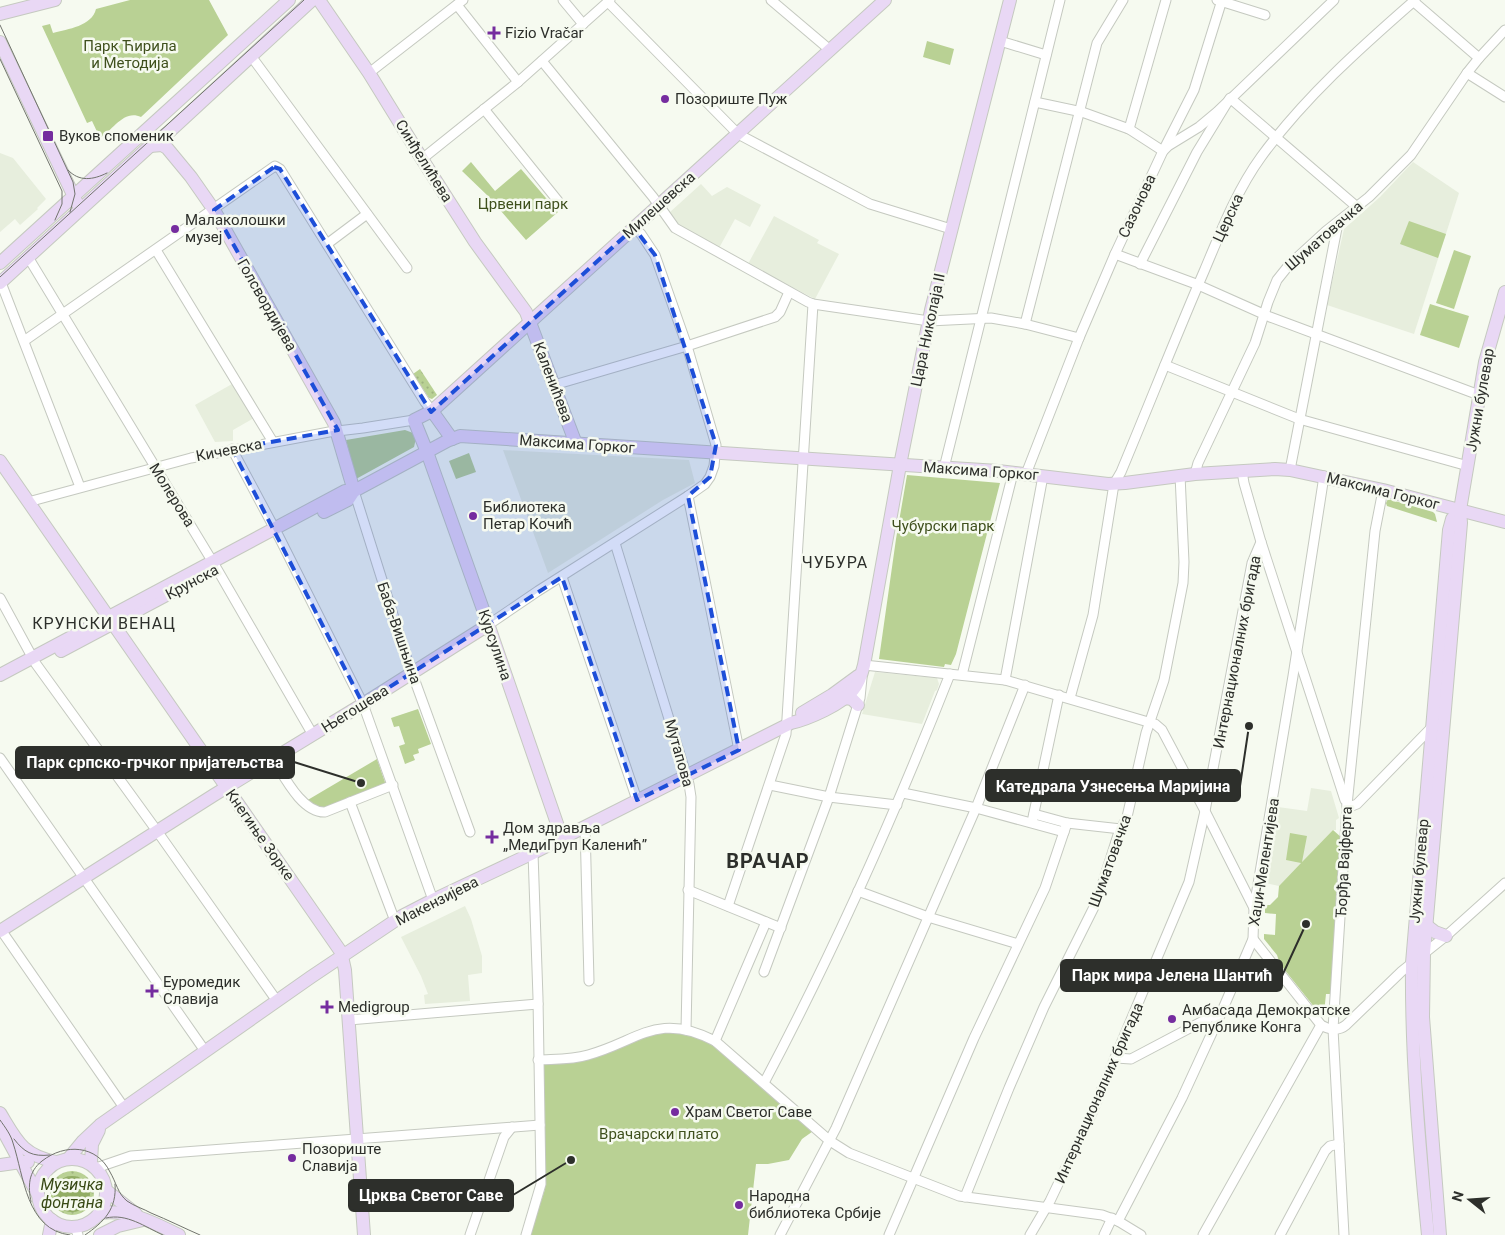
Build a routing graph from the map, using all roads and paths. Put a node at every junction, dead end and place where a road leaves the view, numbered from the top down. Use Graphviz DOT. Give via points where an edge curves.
graph roads {
  1 [pos="55,0"];
  2 [pos="288,0"];
  3 [pos="312,0"];
  4 [pos="320,0"];
  5 [pos="563,0"];
  6 [pos="771,0"];
  7 [pos="885,0"];
  8 [pos="1010,0"];
  9 [pos="1060,0"];
  10 [pos="1123,0"];
  11 [pos="1166,0"];
  12 [pos="1334,0"];
  13 [pos="609,1"];
  14 [pos="1220,1"];
  15 [pos="1414,1"];
  16 [pos="460,2"];
  17 [pos="0,14"];
  18 [pos="1265,15"];
  19 [pos="583,24"];
  20 [pos="1505,30"];
  21 [pos="1000,41"];
  22 [pos="1,46"];
  23 [pos="830,50"];
  24 [pos="1046,55"];
  25 [pos="250,56"];
  26 [pos="1479,58"];
  27 [pos="542,62"];
  28 [pos="369,73"];
  29 [pos="1467,73"];
  30 [pos="518,82"];
  31 [pos="1505,97"];
  32 [pos="1230,98"];
  33 [pos="1035,102"];
  34 [pos="484,109"];
  35 [pos="1080,111"];
  36 [pos="1129,129"];
  37 [pos="738,134"];
  38 [pos="1276,139"];
  39 [pos="150,146"];
  40 [pos="1162,151"];
  41 [pos="422,159"];
  42 [pos="73,196"];
  43 [pos="558,200"];
  44 [pos="659,206"];
  45 [pos="1357,207"];
  46 [pos="80,210"];
  47 [pos="214,210"];
  48 [pos="367,214"];
  49 [pos="1338,223"];
  50 [pos="634,228"];
  51 [pos="951,229"];
  52 [pos="327,244"];
  53 [pos="156,250"];
  54 [pos="1115,254"];
  55 [pos="28,258"];
  56 [pos="0,263"];
  57 [pos="1140,264"];
  58 [pos="407,268"];
  59 [pos="0,281"];
  60 [pos="1198,285"];
  61 [pos="789,292"];
  62 [pos="1505,292"];
  63 [pos="813,304"];
  64 [pos="1264,314"];
  65 [pos="64,315"];
  66 [pos="982,317"];
  67 [pos="530,321"];
  68 [pos="929,321"];
  69 [pos="1025,324"];
  70 [pos="1316,334"];
  71 [pos="1079,338"];
  72 [pos="24,342"];
  73 [pos="687,346"];
  74 [pos="1165,365"];
  75 [pos="554,385"];
  76 [pos="1231,392"];
  77 [pos="1479,396"];
  78 [pos="432,411"];
  79 [pos="1299,419"];
  80 [pos="414,420"];
  81 [pos="337,431"];
  82 [pos="452,439"];
  83 [pos="273,442"];
  84 [pos="576,444"];
  85 [pos="232,450"];
  86 [pos="427,452"];
  87 [pos="716,454"];
  88 [pos="803,458"];
  89 [pos="0,461"];
  90 [pos="900,465"];
  91 [pos="1468,466"];
  92 [pos="154,468"];
  93 [pos="944,468"];
  94 [pos="1290,470"];
  95 [pos="1242,471"];
  96 [pos="1013,473"];
  97 [pos="1026,474"];
  98 [pos="1195,474"];
  99 [pos="1180,475"];
  100 [pos="1043,476"];
  101 [pos="1324,476"];
  102 [pos="1114,484"];
  103 [pos="80,487"];
  104 [pos="1383,490"];
  105 [pos="354,491"];
  106 [pos="688,496"];
  107 [pos="28,502"];
  108 [pos="1460,510"];
  109 [pos="1505,522"];
  110 [pos="276,532"];
  111 [pos="1261,542"];
  112 [pos="615,543"];
  113 [pos="215,565"];
  114 [pos="562,577"];
  115 [pos="0,598"];
  116 [pos="111,620"];
  117 [pos="488,625"];
  118 [pos="1297,652"];
  119 [pos="34,661"];
  120 [pos="863,669"];
  121 [pos="412,673"];
  122 [pos="950,674"];
  123 [pos="0,675"];
  124 [pos="962,675"];
  125 [pos="1005,680"];
  126 [pos="0,684"];
  127 [pos="1025,685"];
  128 [pos="1059,695"];
  129 [pos="845,698"];
  130 [pos="1070,698"];
  131 [pos="363,704"];
  132 [pos="858,705"];
  133 [pos="1150,721"];
  134 [pos="789,725"];
  135 [pos="1432,727"];
  136 [pos="313,735"];
  137 [pos="739,750"];
  138 [pos="0,758"];
  139 [pos="273,759"];
  140 [pos="687,776"];
  141 [pos="770,785"];
  142 [pos="393,786"];
  143 [pos="227,787"];
  144 [pos="903,793"];
  145 [pos="829,797"];
  146 [pos="637,800"];
  147 [pos="350,802"];
  148 [pos="897,805"];
  149 [pos="1347,805"];
  150 [pos="976,808"];
  151 [pos="1205,811"];
  152 [pos="1033,818"];
  153 [pos="586,826"];
  154 [pos="1065,827"];
  155 [pos="1121,830"];
  156 [pos="157,831"];
  157 [pos="470,832"];
  158 [pos="562,838"];
  159 [pos="533,853"];
  160 [pos="83,877"];
  161 [pos="1505,883"];
  162 [pos="688,890"];
  163 [pos="858,891"];
  164 [pos="433,900"];
  165 [pos="728,906"];
  166 [pos="1254,908"];
  167 [pos="928,916"];
  168 [pos="395,921"];
  169 [pos="766,922"];
  170 [pos="1426,925"];
  171 [pos="781,928"];
  172 [pos="0,931"];
  173 [pos="1446,936"];
  174 [pos="1253,939"];
  175 [pos="1018,944"];
  176 [pos="1424,953"];
  177 [pos="342,956"];
  178 [pos="1412,963"];
  179 [pos="764,972"];
  180 [pos="589,981"];
  181 [pos="277,1001"];
  182 [pos="538,1004"];
  183 [pos="1222,1011"];
  184 [pos="1334,1018"];
  185 [pos="349,1020"];
  186 [pos="1321,1025"];
  187 [pos="1346,1025"];
  188 [pos="1333,1029"];
  189 [pos="686,1030"];
  190 [pos="715,1041"];
  191 [pos="206,1051"];
  192 [pos="1116,1058"];
  193 [pos="538,1060"];
  194 [pos="764,1083"];
  195 [pos="124,1108"];
  196 [pos="0,1113"];
  197 [pos="108,1121"];
  198 [pos="0,1125"];
  199 [pos="540,1125"];
  200 [pos="512,1127"];
  201 [pos="495,1128"];
  202 [pos="358,1138"];
  203 [pos="504,1138"];
  204 [pos="830,1141"];
  205 [pos="11,1144"];
  206 [pos="1339,1144"];
  207 [pos="69,1158"];
  208 [pos="21,1162"];
  209 [pos="53,1164"];
  210 [pos="0,1165"];
  211 [pos="93,1165"];
  212 [pos="28,1178"];
  213 [pos="914,1178"];
  214 [pos="107,1191"];
  215 [pos="38,1195"];
  216 [pos="965,1197"];
  217 [pos="1047,1207"];
  218 [pos="100,1213"];
  219 [pos="141,1218"];
  220 [pos="52,1220"];
  221 [pos="1115,1220"];
  222 [pos="77,1232"];
  223 [pos="49,1235"];
  224 [pos="100,1235"];
  225 [pos="179,1235"];
  226 [pos="364,1235"];
  227 [pos="470,1235"];
  228 [pos="526,1235"];
  229 [pos="780,1235"];
  230 [pos="889,1235"];
  231 [pos="1030,1235"];
  232 [pos="1104,1235"];
  233 [pos="1141,1235"];
  234 [pos="1202,1235"];
  235 [pos="1280,1235"];
  236 [pos="1344,1235"];
  237 [pos="1428,1235"];
  238 [pos="1440,1235"];
  1 -- 17 [label="main road"];
  2 -- 42 [label="main road"];
  3 -- 25 [label="main road"];
  4 -- 28 [label="main road, Синђелићева"];
  5 -- 19 [label="street"];
  6 -- 23 [label="street"];
  7 -- 23 [label="main road, Милешевска"];
  8 -- 21 [label="main road, Цара Николаја II"];
  9 -- 24 [label="street"];
  10 -- 35 [label="street" via="1098,39"];
  11 -- 36 [label="street"];
  12 -- 32 [label="street"];
  13 -- 19 [label="street"];
  13 -- 37 [label="street"];
  14 -- 18 [label="street"];
  14 -- 40 [label="street, Сазонова" via="1194,90"];
  15 -- 26 [label="street"];
  15 -- 38 [label="street, Церска" via="1348,59"];
  16 -- 28 [label="street"];
  16 -- 30 [label="street"];
  19 -- 27 [label="street"];
  20 -- 26 [label="street, Шуматовачка"];
  21 -- 24 [label="street"];
  21 -- 51 [label="main road, Цара Николаја II"];
  22 -- 42 [label="main road"];
  23 -- 37 [label="main road, Милешевска"];
  24 -- 33 [label="street"];
  25 -- 39 [label="main road"];
  25 -- 48 [label="street"];
  26 -- 29 [label="street, Шуматовачка"];
  27 -- 30 [label="street"];
  27 -- 44 [label="street"];
  28 -- 41 [label="main road, Синђелићева"];
  29 -- 31 [label="street"];
  29 -- 45 [label="street, Шуматовачка" via="1411,155"];
  30 -- 34 [label="street"];
  32 -- 38 [label="street"];
  32 -- 40 [label="street" via="1199,127"];
  32 -- 57 [label="street" via="1197,152"];
  33 -- 35 [label="street"];
  33 -- 66 [label="street"];
  34 -- 41 [label="street"];
  34 -- 43 [label="street"];
  35 -- 36 [label="street"];
  35 -- 69 [label="street"];
  36 -- 40 [label="street"];
  37 -- 44 [label="main road, Милешевска"];
  37 -- 51 [label="street" via="870,204"];
  38 -- 45 [label="street"];
  38 -- 60 [label="street, Церска" via="1260,158 1241,191"];
  39 -- 46 [label="main road"];
  39 -- 47 [label="main road, Голсвордијева" via="167,148"];
  40 -- 54 [label="street, Сазонова"];
  41 -- 67 [label="main road, Синђелићева"];
  42 -- 46 [label="main road"];
  42 -- 56 [label="main road"];
  44 -- 50 [label="main road, Милешевска"];
  44 -- 61 [label="street" via="679,232"];
  45 -- 49 [label="street, Шуматовачка"];
  46 -- 55 [label="main road"];
  47 -- 52 [label="street" via="274,167 280,169"];
  47 -- 53 [label="street"];
  47 -- 81 [label="main road, Голсвордијева"];
  48 -- 52 [label="street"];
  48 -- 58 [label="street"];
  49 -- 64 [label="street, Шуматовачка" via="1281,274"];
  49 -- 70 [label="street"];
  50 -- 67 [label="main road, Милешевска"];
  50 -- 73 [label="street" via="655,255"];
  51 -- 68 [label="main road, Цара Николаја II"];
  52 -- 78 [label="street"];
  53 -- 65 [label="street"];
  53 -- 83 [label="street"];
  54 -- 57 [label="street"];
  54 -- 71 [label="street, Сазонова"];
  55 -- 59 [label="main road"];
  55 -- 65 [label="street, Молерова"];
  57 -- 60 [label="street"];
  59 -- 72 [label="street"];
  60 -- 64 [label="street"];
  60 -- 74 [label="street, Церска"];
  61 -- 63 [label="street"];
  61 -- 73 [label="street" via="775,316"];
  62 -- 77 [label="main road, Јужни булевар" via="1489,345"];
  63 -- 68 [label="street"];
  63 -- 88 [label="street"];
  64 -- 70 [label="street"];
  64 -- 76 [label="street, Шуматовачка" via="1255,344"];
  65 -- 72 [label="street"];
  65 -- 92 [label="street, Молерова"];
  66 -- 68 [label="street"];
  66 -- 69 [label="street"];
  66 -- 93 [label="street"];
  67 -- 75 [label="main road, Каленићева"];
  67 -- 78 [label="main road, Милешевска"];
  68 -- 90 [label="main road, Цара Николаја II"];
  69 -- 71 [label="street"];
  70 -- 77 [label="street"];
  70 -- 79 [label="street"];
  71 -- 97 [label="street, Сазонова"];
  72 -- 103 [label="street"];
  73 -- 75 [label="street"];
  73 -- 87 [label="street"];
  74 -- 76 [label="street"];
  74 -- 102 [label="street, Церска"];
  75 -- 84 [label="main road, Каленићева"];
  76 -- 79 [label="street"];
  76 -- 98 [label="street, Шуматовачка"];
  77 -- 91 [label="main road, Јужни булевар"];
  78 -- 80 [label="main road, Кичевска"];
  78 -- 82 [label="main road"];
  79 -- 91 [label="street"];
  79 -- 94 [label="street"];
  80 -- 81 [label="street, Кичевска"];
  80 -- 86 [label="main road, Курсулина"];
  81 -- 83 [label="street, Кичевска"];
  81 -- 105 [label="main road, Баба-Вишњина"];
  82 -- 84 [label="main road, Максима Горког" via="460,436"];
  82 -- 86 [label="main road, Крунска"];
  83 -- 85 [label="street, Кичевска"];
  84 -- 87 [label="main road, Максима Горког"];
  85 -- 92 [label="street, Кичевска"];
  85 -- 110 [label="street"];
  86 -- 105 [label="main road, Крунска"];
  86 -- 117 [label="main road, Курсулина"];
  87 -- 88 [label="main road, Максима Горког"];
  87 -- 106 [label="street, Његошева" via="710,478"];
  88 -- 90 [label="main road, Максима Горког"];
  88 -- 134 [label="street"];
  89 -- 107 [label="main road, Кнегиње Зорке"];
  90 -- 93 [label="main road, Максима Горког"];
  90 -- 120 [label="main road, Цара Николаја II"];
  91 -- 108 [label="main road, Јужни булевар"];
  92 -- 103 [label="street, Кичевска"];
  92 -- 113 [label="street, Молерова"];
  93 -- 96 [label="main road, Максима Горког"];
  94 -- 95 [label="main road, Максима Горког"];
  94 -- 101 [label="main road, Максима Горког"];
  95 -- 98 [label="main road, Максима Горког"];
  95 -- 111 [label="street"];
  96 -- 97 [label="main road, Максима Горког"];
  96 -- 124 [label="street"];
  97 -- 100 [label="main road, Максима Горког"];
  98 -- 99 [label="main road, Максима Горког"];
  99 -- 102 [label="main road, Максима Горког"];
  99 -- 133 [label="street, Шуматовачка" via="1184,573 1164,680"];
  100 -- 102 [label="main road, Максима Горког"];
  100 -- 125 [label="street"];
  101 -- 104 [label="main road, Максима Горког"];
  101 -- 118 [label="street, Хаџи-Мелентијева"];
  102 -- 130 [label="street, Церска" via="1093,615"];
  103 -- 107 [label="street, Кичевска"];
  104 -- 108 [label="main road, Максима Горког"];
  104 -- 149 [label="street, Ђорђа Вајферта" via="1371,564"];
  105 -- 110 [label="main road, Крунска" via="348,500"];
  105 -- 121 [label="street, Баба-Вишњина"];
  106 -- 112 [label="street, Његошева"];
  106 -- 137 [label="street"];
  107 -- 116 [label="main road, Кнегиње Зорке"];
  108 -- 109 [label="main road, Максима Горког"];
  108 -- 135 [label="main road, Јужни булевар" via="1449,527"];
  108 -- 170 [label="main road, Јужни булевар"];
  110 -- 113 [label="main road, Крунска"];
  110 -- 131 [label="street"];
  111 -- 118 [label="street"];
  111 -- 151 [label="street, Интернационалних бригада" via="1252,563"];
  112 -- 114 [label="street, Његошева"];
  112 -- 140 [label="street, Мутапова"];
  113 -- 116 [label="main road, Крунска"];
  113 -- 136 [label="street, Молерова"];
  114 -- 117 [label="street, Његошева"];
  114 -- 146 [label="street"];
  115 -- 119 [label="street"];
  116 -- 119 [label="main road, Крунска"];
  116 -- 143 [label="main road, Кнегиње Зорке"];
  117 -- 121 [label="main road, Његошева"];
  117 -- 158 [label="main road, Курсулина"];
  118 -- 149 [label="street"];
  118 -- 166 [label="street, Хаџи-Мелентијева"];
  119 -- 123 [label="main road, Крунска"];
  119 -- 126 [label="main road, Крунска"];
  119 -- 156 [label="street"];
  120 -- 122 [label="street"];
  120 -- 129 [label="main road, Макензијева" via="854,690"];
  120 -- 132 [label="street"];
  120 -- 134 [label="main road, Макензијева"];
  121 -- 131 [label="main road, Његошева"];
  121 -- 157 [label="street, Баба-Вишњина"];
  122 -- 124 [label="street"];
  122 -- 144 [label="street"];
  124 -- 125 [label="street"];
  125 -- 127 [label="street"];
  127 -- 128 [label="street"];
  127 -- 150 [label="street"];
  128 -- 130 [label="street"];
  128 -- 152 [label="street"];
  129 -- 132 [label="main road"];
  129 -- 134 [label="main road, Макензијева"];
  130 -- 133 [label="street"];
  131 -- 136 [label="main road, Његошева"];
  131 -- 142 [label="street"];
  132 -- 145 [label="street"];
  133 -- 151 [label="street" via="1162,730"];
  133 -- 155 [label="street, Шуматовачка" via="1128,817"];
  134 -- 137 [label="main road, Макензијева"];
  134 -- 141 [label="street"];
  135 -- 149 [label="street" via="1357,804"];
  135 -- 178 [label="main road, Јужни булевар"];
  136 -- 139 [label="main road, Његошева"];
  137 -- 140 [label="main road, Макензијева"];
  138 -- 160 [label="street"];
  139 -- 143 [label="main road, Његошева"];
  139 -- 147 [label="street" via="300,800 311,808 325,812"];
  140 -- 146 [label="main road, Макензијева"];
  140 -- 162 [label="street, Мутапова" via="691,797"];
  141 -- 145 [label="street"];
  141 -- 165 [label="street"];
  142 -- 147 [label="street"];
  142 -- 164 [label="street"];
  143 -- 156 [label="main road, Његошева"];
  143 -- 177 [label="main road, Кнегиње Зорке"];
  144 -- 148 [label="street"];
  144 -- 150 [label="street"];
  145 -- 148 [label="street"];
  145 -- 171 [label="street"];
  146 -- 153 [label="main road, Макензијева"];
  147 -- 168 [label="street"];
  148 -- 163 [label="street"];
  149 -- 184 [label="street, Ђорђа Вајферта"];
  150 -- 152 [label="street"];
  150 -- 167 [label="street"];
  151 -- 166 [label="street"];
  151 -- 192 [label="street, Интернационалних бригада" via="1189,882"];
  152 -- 154 [label="street"];
  153 -- 158 [label="main road, Макензијева"];
  153 -- 180 [label="street"];
  154 -- 155 [label="street"];
  154 -- 175 [label="street" via="1045,888"];
  155 -- 216 [label="street, Шуматовачка" via="1097,901 1044,1007"];
  156 -- 160 [label="main road, Његошева"];
  156 -- 181 [label="street"];
  158 -- 159 [label="main road, Макензијева"];
  159 -- 164 [label="main road, Макензијева"];
  159 -- 182 [label="street"];
  160 -- 172 [label="main road, Његошева"];
  160 -- 191 [label="street"];
  161 -- 173 [label="street"];
  162 -- 165 [label="street"];
  162 -- 189 [label="street, Мутапова"];
  163 -- 167 [label="street"];
  163 -- 194 [label="street"];
  164 -- 168 [label="main road, Макензијева"];
  165 -- 169 [label="street"];
  166 -- 174 [label="street, Хаџи-Мелентијева"];
  167 -- 175 [label="street"];
  167 -- 204 [label="street"];
  168 -- 177 [label="main road, Макензијева"];
  169 -- 171 [label="street"];
  169 -- 190 [label="street"];
  170 -- 173 [label="main road"];
  170 -- 176 [label="main road, Јужни булевар"];
  171 -- 179 [label="street"];
  172 -- 195 [label="street"];
  173 -- 176 [label="street"];
  174 -- 183 [label="street, Хаџи-Мелентијева"];
  174 -- 186 [label="street"];
  175 -- 213 [label="street"];
  176 -- 178 [label="street"];
  176 -- 238 [label="main road, Јужни булевар" via="1423,1017"];
  177 -- 181 [label="main road, Макензијева"];
  177 -- 185 [label="main road, Кнегиње Зорке"];
  178 -- 187 [label="street"];
  178 -- 237 [label="main road, Јужни булевар" via="1414,1064"];
  181 -- 191 [label="main road, Макензијева"];
  182 -- 185 [label="street"];
  182 -- 193 [label="street"];
  183 -- 192 [label="street" via="1131,1059"];
  183 -- 221 [label="street, Хаџи-Мелентијева" via="1182,1098"];
  184 -- 186 [label="street"];
  184 -- 187 [label="street" via="1338,1024"];
  184 -- 188 [label="street, Ђорђа Вајферта"];
  185 -- 202 [label="main road, Кнегиње Зорке"];
  186 -- 188 [label="street"];
  186 -- 234 [label="street"];
  187 -- 188 [label="street"];
  188 -- 206 [label="street, Ђорђа Вајферта"];
  189 -- 190 [label="street"];
  189 -- 193 [label="street" via="653,1030 587,1056"];
  190 -- 194 [label="street"];
  191 -- 195 [label="main road, Макензијева"];
  192 -- 217 [label="street, Интернационалних бригада"];
  193 -- 199 [label="street"];
  194 -- 204 [label="street"];
  195 -- 197 [label="main road, Макензијева"];
  196 -- 209 [label="main road" via="20,1145"];
  197 -- 207 [label="main road, Макензијева" via="83,1140"];
  197 -- 211 [label="main road, Макензијева" via="93,1140 90,1151"];
  198 -- 205 [label="main road"];
  199 -- 200 [label="street"];
  199 -- 228 [label="street" via="540,1189"];
  200 -- 201 [label="street"];
  200 -- 203 [label="street"];
  201 -- 202 [label="street"];
  201 -- 203 [label="street"];
  202 -- 211 [label="street" via="131,1156"];
  202 -- 226 [label="main road, Кнегиње Зорке"];
  203 -- 227 [label="street"];
  204 -- 213 [label="street" via="849,1153"];
  204 -- 229 [label="street"];
  205 -- 208 [label="main road"];
  205 -- 210 [label="main road"];
  206 -- 235 [label="street" via="1325,1151"];
  206 -- 236 [label="street, Ђорђа Вајферта"];
  207 -- 209 [label="main road"];
  207 -- 211 [label="main road" via="82,1159"];
  208 -- 209 [label="main road"];
  208 -- 210 [label="main road"];
  208 -- 212 [label="main road"];
  209 -- 215 [label="main road" via="41,1178"];
  210 -- 212 [label="main road"];
  211 -- 214 [label="main road" via="104,1178"];
  212 -- 215 [label="main road"];
  213 -- 216 [label="street"];
  213 -- 230 [label="street"];
  214 -- 218 [label="main road"];
  214 -- 219 [label="main road"];
  215 -- 220 [label="main road" via="42,1209"];
  216 -- 217 [label="street"];
  217 -- 221 [label="street"];
  217 -- 231 [label="street, Интернационалних бригада"];
  218 -- 219 [label="main road" via="116,1211"];
  218 -- 222 [label="main road"];
  219 -- 224 [label="main road"];
  219 -- 225 [label="main road"];
  220 -- 222 [label="main road"];
  220 -- 223 [label="main road"];
  221 -- 232 [label="street, Хаџи-Мелентијева"];
  221 -- 233 [label="street"];
}
